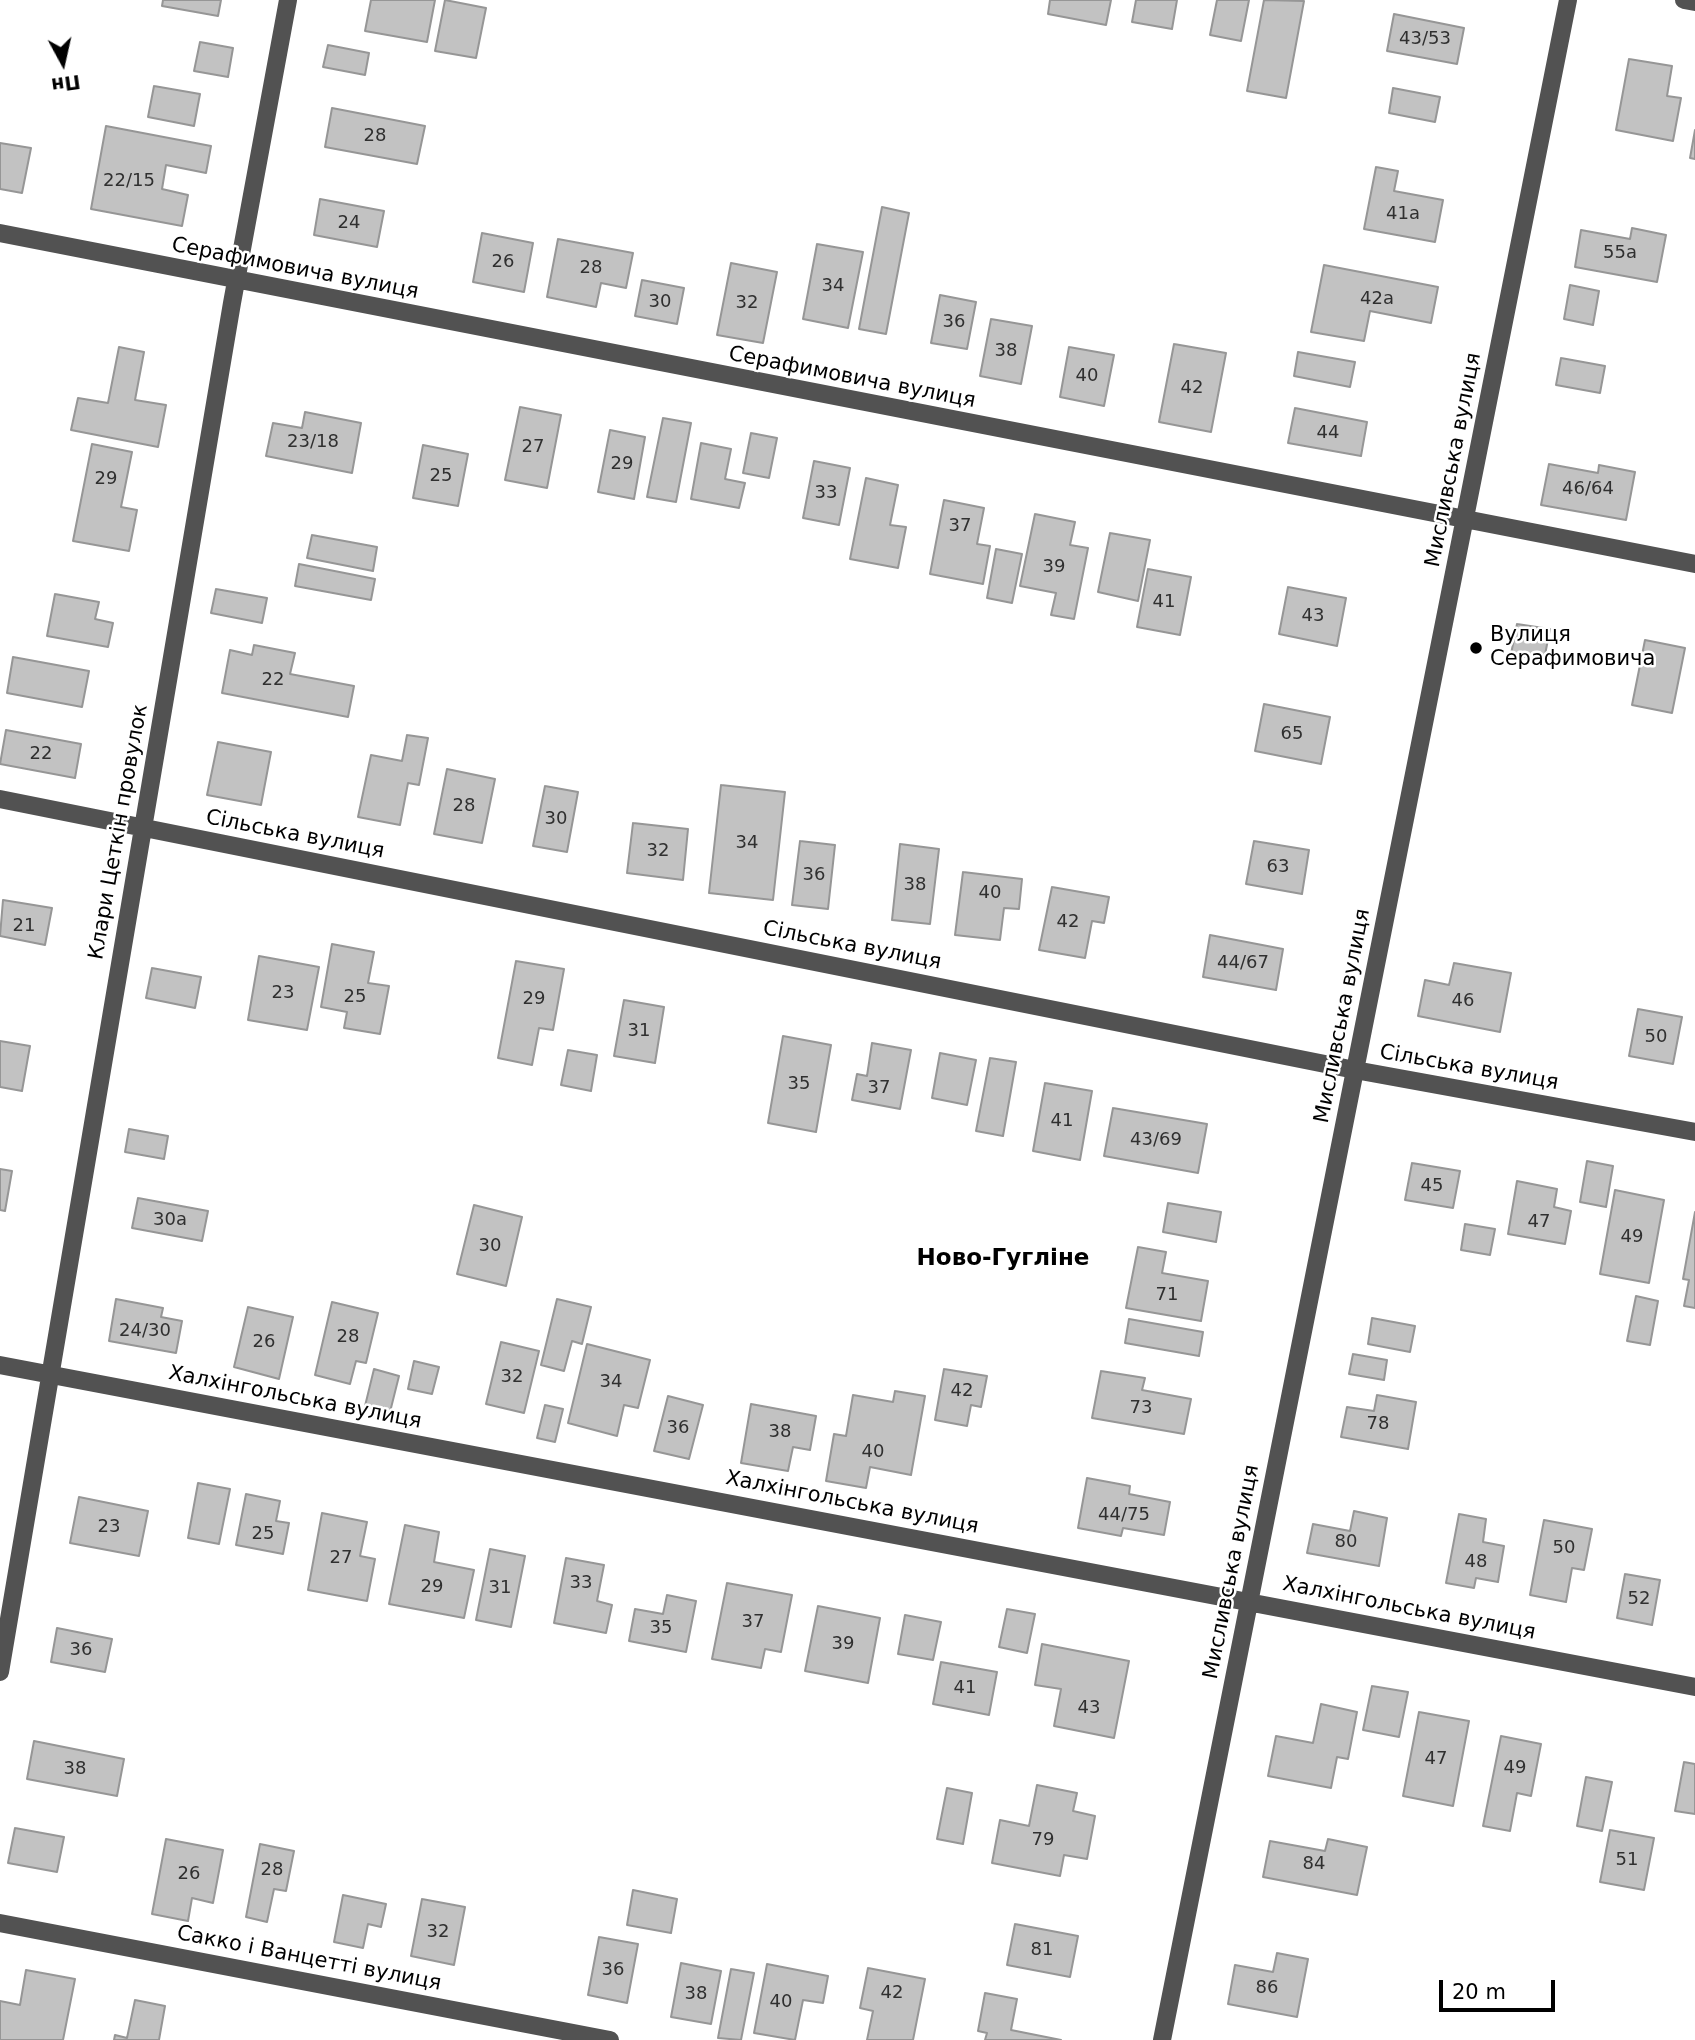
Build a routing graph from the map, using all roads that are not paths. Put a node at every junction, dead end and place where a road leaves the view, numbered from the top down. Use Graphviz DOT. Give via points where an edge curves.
graph roads {
  1 [pos="288,0"];
  2 [pos="1568,0"];
  3 [pos="1684,0"];
  4 [pos="1695,2"];
  5 [pos="0,233"];
  6 [pos="236,281"];
  7 [pos="1465,521"];
  8 [pos="1695,564"];
  9 [pos="0,799"];
  10 [pos="143,828"];
  11 [pos="1355,1070"];
  12 [pos="1695,1132"];
  13 [pos="0,1365"];
  14 [pos="50,1375"];
  15 [pos="1249,1602"];
  16 [pos="0,1672"];
  17 [pos="1695,1687"];
  18 [pos="0,1923"];
  19 [pos="610,2040"];
  20 [pos="1162,2040"];
  1 -- 6 [label="street, Клари Цеткін провулок"];
  2 -- 7 [label="street, Мисливська вулиця"];
  3 -- 4 [label="street"];
  5 -- 6 [label="street, Серафимовича вулиця"];
  6 -- 7 [label="street, Серафимовича вулиця"];
  6 -- 10 [label="street, Клари Цеткін провулок"];
  7 -- 8 [label="street, Серафимовича вулиця"];
  7 -- 11 [label="street, Мисливська вулиця"];
  9 -- 10 [label="street, Сільська вулиця"];
  10 -- 11 [label="street, Сільська вулиця"];
  10 -- 14 [label="street, Клари Цеткін провулок"];
  11 -- 12 [label="street, Сільська вулиця"];
  11 -- 15 [label="street, Мисливська вулиця"];
  13 -- 14 [label="street, Халхінгольська вулиця"];
  14 -- 15 [label="street, Халхінгольська вулиця"];
  14 -- 16 [label="street, Клари Цеткін провулок"];
  15 -- 17 [label="street, Халхінгольська вулиця"];
  15 -- 20 [label="street, Мисливська вулиця"];
  18 -- 19 [label="street, Сакко і Ванцетті вулиця"];
}
